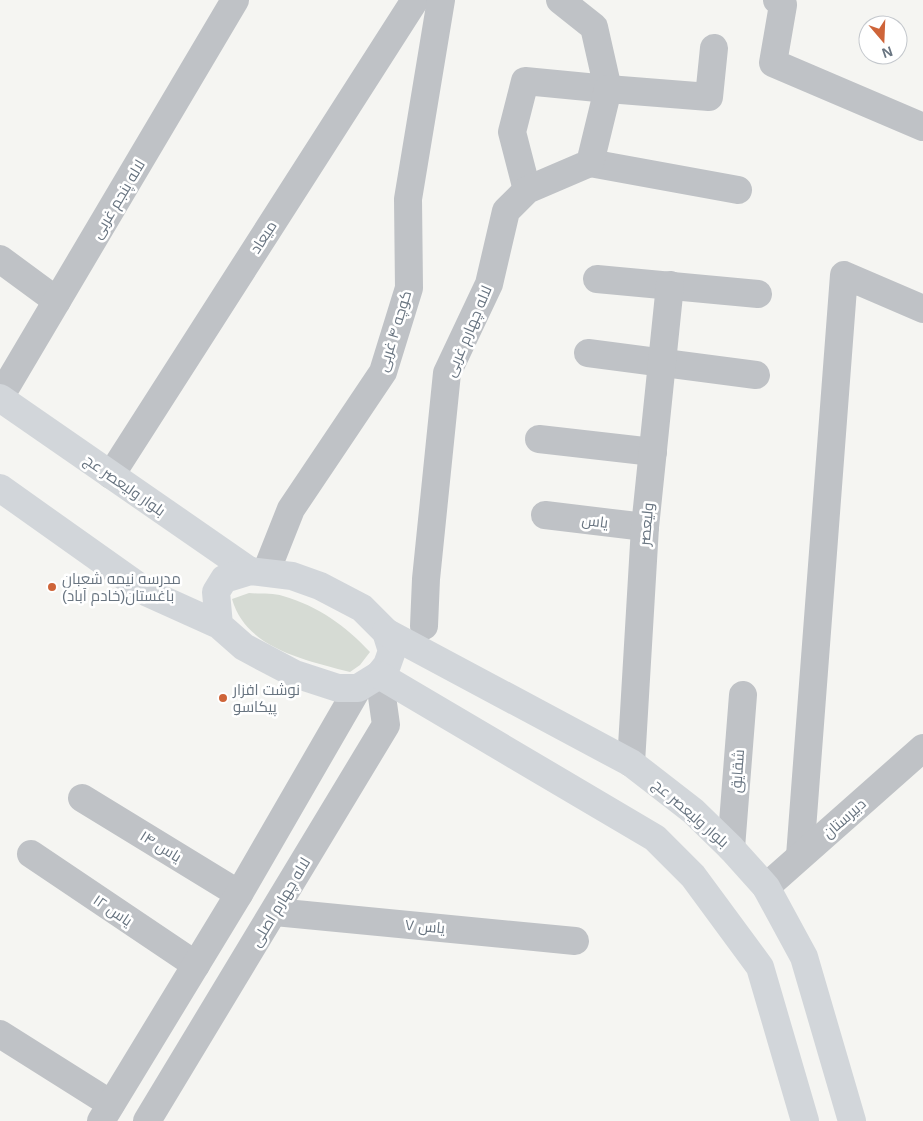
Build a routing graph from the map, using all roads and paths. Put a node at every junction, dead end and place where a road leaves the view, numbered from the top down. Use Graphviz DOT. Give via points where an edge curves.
graph roads {
  1 [pos="235,0"];
  2 [pos="415,0"];
  3 [pos="441,0"];
  4 [pos="560,0"];
  5 [pos="777,0"];
  6 [pos="714,48"];
  7 [pos="608,90"];
  8 [pos="923,127"];
  9 [pos="590,163"];
  10 [pos="527,190"];
  11 [pos="738,190"];
  12 [pos="0,259"];
  13 [pos="597,279"];
  14 [pos="670,285"];
  15 [pos="758,294"];
  16 [pos="57,301"];
  17 [pos="923,309"];
  18 [pos="588,353"];
  19 [pos="662,361"];
  20 [pos="756,375"];
  21 [pos="0,397"];
  22 [pos="539,439"];
  23 [pos="653,452"];
  24 [pos="111,475"];
  25 [pos="0,488"];
  26 [pos="545,515"];
  27 [pos="645,527"];
  28 [pos="258,572"];
  29 [pos="219,625"];
  30 [pos="424,626"];
  31 [pos="386,632"];
  32 [pos="368,682"];
  33 [pos="743,695"];
  34 [pos="923,748"];
  35 [pos="631,763"];
  36 [pos="82,798"];
  37 [pos="732,848"];
  38 [pos="31,854"];
  39 [pos="800,856"];
  40 [pos="766,887"];
  41 [pos="239,894"];
  42 [pos="275,912"];
  43 [pos="575,940"];
  44 [pos="196,965"];
  45 [pos="0,1034"];
  46 [pos="106,1113"];
  47 [pos="147,1121"];
  48 [pos="805,1121"];
  49 [pos="852,1121"];
  1 -- 16 [label="street, لاله پنجم غربی"];
  2 -- 24 [label="street, میعاد"];
  3 -- 28 [label="street, کوچه ۴ غربی" via="408,199 409,288 389,354 383,372 291,509"];
  4 -- 7 [label="street" via="594,27"];
  5 -- 8 [label="street" via="783,5 773,63"];
  6 -- 7 [label="street" via="709,97"];
  7 -- 9 [label="street"];
  7 -- 10 [label="street" via="525,81 512,132"];
  9 -- 10 [label="street, لاله چهارم غربی"];
  9 -- 11 [label="street"];
  10 -- 30 [label="street, لاله چهارم غربی" via="506,211 489,284 447,373"];
  12 -- 16 [label="street"];
  13 -- 14 [label="street"];
  14 -- 15 [label="street"];
  14 -- 19 [label="street, ولیعصر"];
  16 -- 21 [label="street, لاله پنجم غربی"];
  17 -- 39 [label="street" via="844,275"];
  18 -- 19 [label="street"];
  19 -- 20 [label="street"];
  19 -- 23 [label="street, ولیعصر"];
  21 -- 24 [label="main road, بلوار ولیعصر عج"];
  22 -- 23 [label="street"];
  23 -- 27 [label="street, ولیعصر"];
  24 -- 28 [label="main road, بلوار ولیعصر عج"];
  25 -- 29 [label="main road" via="148,593"];
  26 -- 27 [label="street, یاس"];
  27 -- 35 [label="street, ولیعصر"];
  28 -- 29 [label="main road" via="224,579 216,592"];
  28 -- 31 [label="main road, بلوار ولیعصر عج" via="292,576 320,586 362,608"];
  29 -- 32 [label="main road" via="244,647 295,674 338,688"];
  31 -- 32 [label="main road" via="392,651 387,665"];
  31 -- 35 [label="main road, بلوار ولیعصر عج"];
  32 -- 41 [label="street"];
  32 -- 42 [label="street, لاله چهارم اصلی" via="386,725"];
  32 -- 48 [label="main road" via="655,838 693,876 760,967"];
  33 -- 37 [label="street, شقایق"];
  34 -- 39 [label="street, دبیرستان"];
  35 -- 37 [label="main road, بلوار ولیعصر عج" via="693,811"];
  36 -- 41 [label="street, یاس ۱۴"];
  37 -- 40 [label="main road, بلوار ولیعصر عج"];
  38 -- 44 [label="street, یاس ۱۲"];
  39 -- 40 [label="street, دبیرستان"];
  40 -- 49 [label="main road, بلوار ولیعصر عج" via="804,957"];
  41 -- 44 [label="street"];
  42 -- 43 [label="street, یاس ۷"];
  42 -- 47 [label="street, لاله چهارم اصلی"];
  44 -- 46 [label="street"];
  45 -- 46 [label="street"];
}
